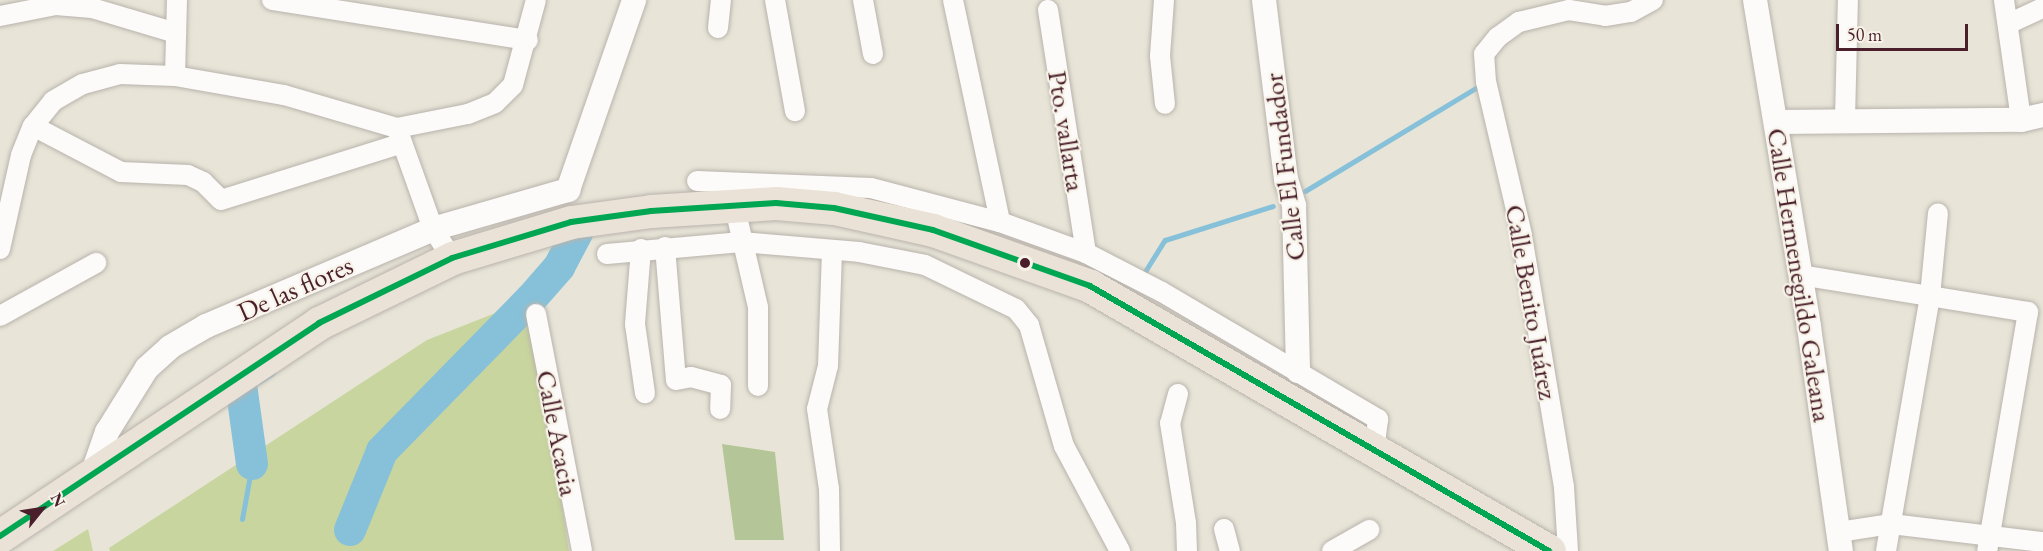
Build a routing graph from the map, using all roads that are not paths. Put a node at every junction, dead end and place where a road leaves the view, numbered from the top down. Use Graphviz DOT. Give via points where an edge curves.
graph roads {
  1 [pos="177,0"];
  2 [pos="272,0"];
  3 [pos="536,0"];
  4 [pos="634,0"];
  5 [pos="721,0"];
  6 [pos="774,0"];
  7 [pos="863,0"];
  8 [pos="953,0"];
  9 [pos="1164,0"];
  10 [pos="1264,0"];
  11 [pos="1653,0"];
  12 [pos="1755,0"];
  13 [pos="1848,0"];
  14 [pos="2004,0"];
  15 [pos="56,3"];
  16 [pos="2043,8"];
  17 [pos="1048,10"];
  18 [pos="0,16"];
  19 [pos="2008,24"];
  20 [pos="718,28"];
  21 [pos="176,33"];
  22 [pos="528,40"];
  23 [pos="873,54"];
  24 [pos="175,76"];
  25 [pos="1165,104"];
  26 [pos="795,111"];
  27 [pos="2032,117"];
  28 [pos="1845,120"];
  29 [pos="1777,122"];
  30 [pos="33,126"];
  31 [pos="398,136"];
  32 [pos="697,181"];
  33 [pos="734,204"];
  34 [pos="1938,213"];
  35 [pos="1000,222"];
  36 [pos="433,229"];
  37 [pos="741,242"];
  38 [pos="665,247"];
  39 [pos="0,249"];
  40 [pos="641,249"];
  41 [pos="832,250"];
  42 [pos="1086,253"];
  43 [pos="607,255"];
  44 [pos="452,258"];
  45 [pos="96,263"];
  46 [pos="1800,275"];
  47 [pos="1930,296"];
  48 [pos="536,314"];
  49 [pos="0,316"];
  50 [pos="1298,371"];
  51 [pos="758,386"];
  52 [pos="645,393"];
  53 [pos="1178,394"];
  54 [pos="720,409"];
  55 [pos="1374,451"];
  56 [pos="92,475"];
  57 [pos="1891,524"];
  58 [pos="1224,529"];
  59 [pos="1369,530"];
  60 [pos="0,536"];
  61 [pos="1840,541"];
  62 [pos="2043,542"];
  63 [pos="1988,544"];
  64 [pos="582,551"];
  65 [pos="830,551"];
  66 [pos="1120,551"];
  67 [pos="1187,551"];
  68 [pos="1230,551"];
  69 [pos="1334,551"];
  70 [pos="1550,551"];
  71 [pos="1568,551"];
  72 [pos="1886,551"];
  1 -- 21 [label="street"];
  2 -- 22 [label="street"];
  3 -- 22 [label="street"];
  4 -- 36 [label="street, De las flores" via="568,190"];
  5 -- 20 [label="street"];
  6 -- 26 [label="street"];
  7 -- 23 [label="street"];
  8 -- 35 [label="street"];
  9 -- 25 [label="street" via="1160,56"];
  10 -- 50 [label="street, Calle El Fundador" via="1286,179 1294,206"];
  11 -- 71 [label="street, Calle Benito Juárez" via="1605,16 1569,10 1519,22 1498,37 1484,54 1486,82 1522,235 1564,487"];
  12 -- 29 [label="street, Calle Hermenegildo Galeana"];
  13 -- 28 [label="street"];
  14 -- 19 [label="street"];
  15 -- 18 [label="street"];
  15 -- 21 [label="street" via="92,8"];
  16 -- 19 [label="street"];
  17 -- 42 [label="street, Pto. vallarta"];
  19 -- 27 [label="street"];
  21 -- 24 [label="street"];
  22 -- 31 [label="street" via="513,85 495,103"];
  24 -- 30 [label="street" via="120,74 83,84 53,101"];
  24 -- 31 [label="street" via="284,95"];
  27 -- 28 [label="street"];
  28 -- 29 [label="street"];
  29 -- 46 [label="street, Calle Hermenegildo Galeana"];
  30 -- 31 [label="street" via="121,172 188,175 203,182 221,200"];
  30 -- 39 [label="street" via="21,155"];
  31 -- 36 [label="street"];
  32 -- 35 [label="street" via="871,188"];
  33 -- 37 [label="street"];
  33 -- 44 [label="highway" via="571,222"];
  33 -- 55 [label="highway" via="834,208 933,230 1028,261 1090,286 1143,314"];
  34 -- 47 [label="street"];
  35 -- 42 [label="street"];
  36 -- 44 [label="street"];
  36 -- 56 [label="street, De las flores" via="206,326 170,347 147,368 107,432"];
  37 -- 38 [label="street"];
  37 -- 41 [label="street"];
  37 -- 51 [label="street" via="758,306"];
  38 -- 40 [label="street"];
  38 -- 54 [label="street" via="676,380 692,377 721,385"];
  40 -- 43 [label="street"];
  40 -- 52 [label="street" via="635,324"];
  41 -- 65 [label="street" via="828,366 816,408 829,489"];
  41 -- 66 [label="street" via="925,265 1016,309 1029,326 1064,446"];
  42 -- 50 [label="street"];
  44 -- 56 [label="highway" via="319,323"];
  45 -- 49 [label="street"];
  46 -- 47 [label="street"];
  46 -- 61 [label="street, Calle Hermenegildo Galeana"];
  47 -- 57 [label="street"];
  47 -- 63 [label="street" via="2028,312"];
  48 -- 64 [label="street, Calle Acacia"];
  50 -- 55 [label="street" via="1378,419"];
  53 -- 67 [label="street" via="1170,423"];
  55 -- 70 [label="highway"];
  56 -- 60 [label="highway"];
  57 -- 61 [label="street"];
  57 -- 63 [label="street"];
  57 -- 72 [label="street"];
  58 -- 68 [label="street"];
  59 -- 69 [label="street"];
  62 -- 63 [label="street"];
}
